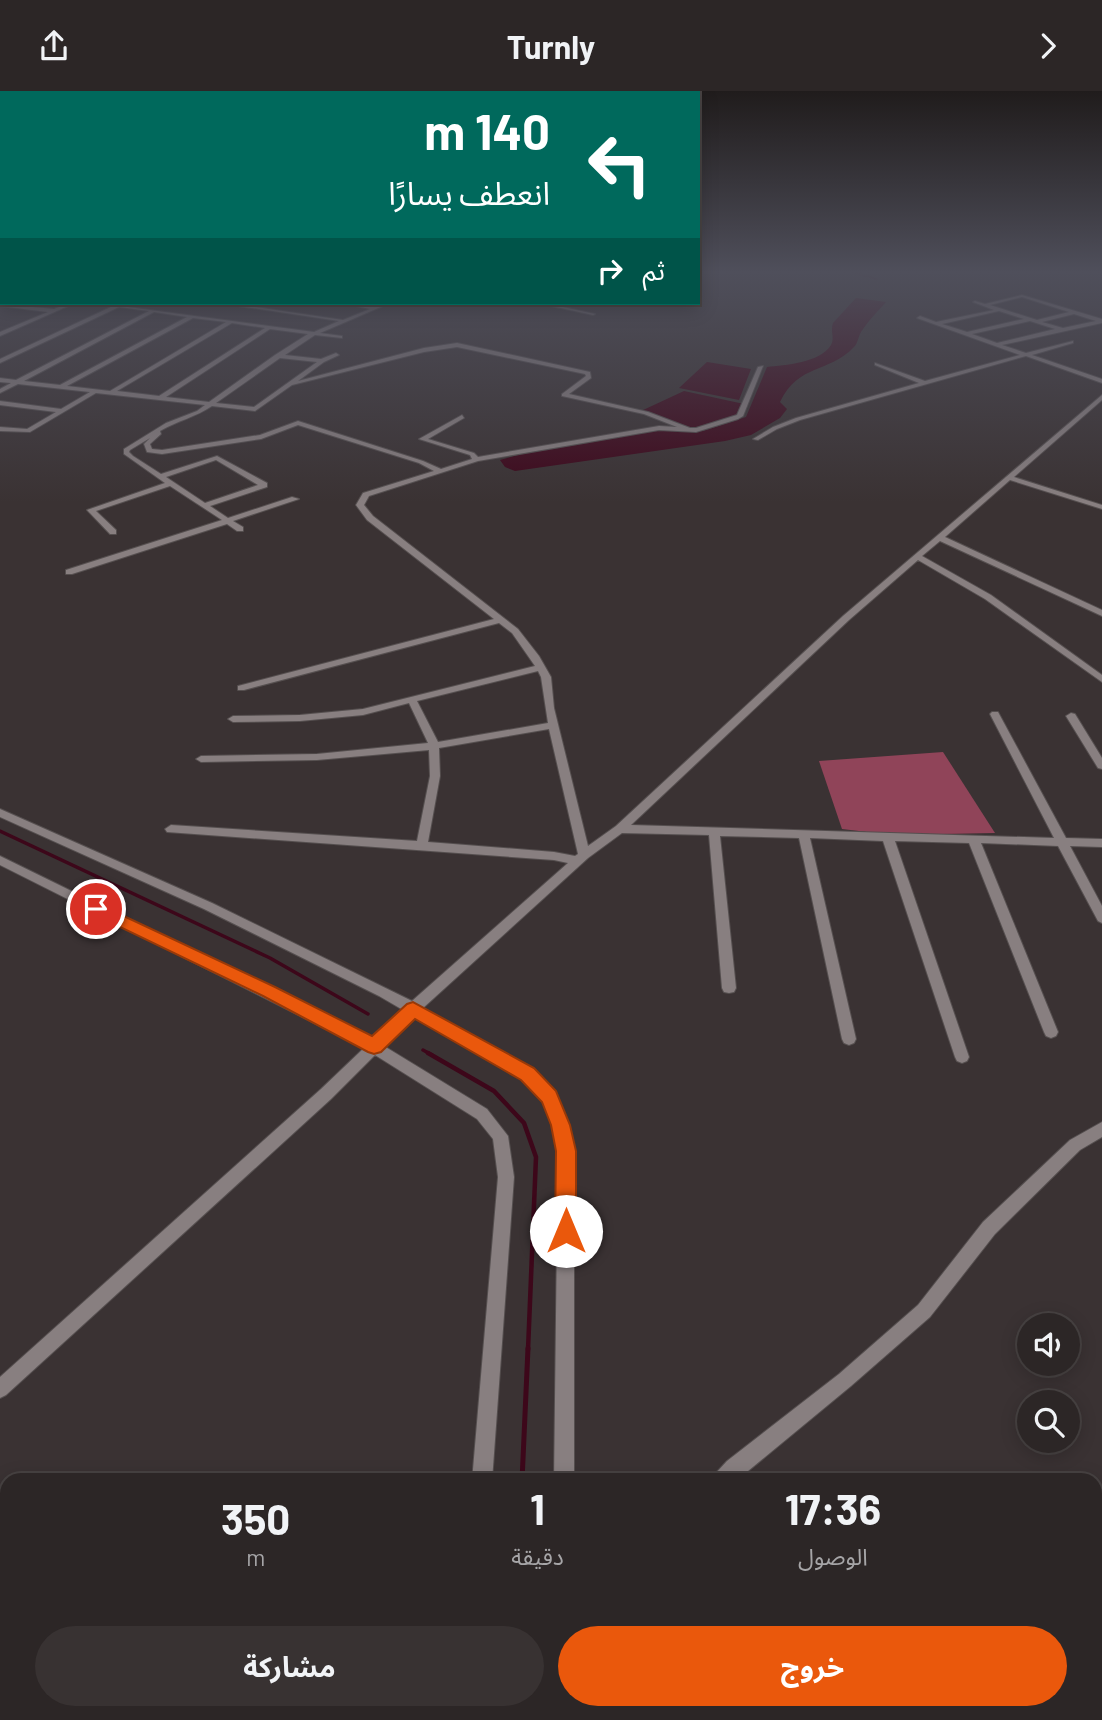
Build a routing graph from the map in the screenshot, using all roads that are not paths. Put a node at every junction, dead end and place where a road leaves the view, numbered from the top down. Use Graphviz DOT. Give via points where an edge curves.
graph roads {
  1 [pos="25,349"];
  2 [pos="81,349"];
  3 [pos="132,349"];
  4 [pos="184,349"];
  5 [pos="236,349"];
  6 [pos="288,349"];
  7 [pos="435,349"];
  8 [pos="476,349"];
  9 [pos="1009,349"];
  10 [pos="1048,349"];
  11 [pos="336,355"];
  12 [pos="1028,355"];
  13 [pos="277,356"];
  14 [pos="0,361"];
  15 [pos="322,361"];
  16 [pos="877,364"];
  17 [pos="761,367"];
  18 [pos="0,380"];
  19 [pos="1102,381"];
  20 [pos="17,382"];
  21 [pos="293,384"];
  22 [pos="927,384"];
  23 [pos="61,388"];
  24 [pos="0,391"];
  25 [pos="94,392"];
  26 [pos="109,393"];
  27 [pos="1102,397"];
  28 [pos="159,399"];
  29 [pos="0,403"];
  30 [pos="206,406"];
  31 [pos="63,411"];
  32 [pos="462,417"];
  33 [pos="0,429"];
  34 [pos="690,430"];
  35 [pos="756,439"];
  36 [pos="476,459"];
  37 [pos="441,472"];
  38 [pos="161,476"];
  39 [pos="1012,478"];
  40 [pos="172,483"];
  41 [pos="295,499"];
  42 [pos="205,505"];
  43 [pos="1102,506"];
  44 [pos="227,521"];
  45 [pos="240,529"];
  46 [pos="113,532"];
  47 [pos="939,537"];
  48 [pos="918,557"];
  49 [pos="69,572"];
  50 [pos="1102,613"];
  51 [pos="501,620"];
  52 [pos="541,667"];
  53 [pos="1102,679"];
  54 [pos="242,688"];
  55 [pos="413,702"];
  56 [pos="995,714"];
  57 [pos="1071,716"];
  58 [pos="233,719"];
  59 [pos="553,725"];
  60 [pos="434,745"];
  61 [pos="201,759"];
  62 [pos="1102,766"];
  63 [pos="0,813"];
  64 [pos="171,829"];
  65 [pos="620,829"];
  66 [pos="713,833"];
  67 [pos="804,835"];
  68 [pos="888,837"];
  69 [pos="973,839"];
  70 [pos="1062,842"];
  71 [pos="1102,843"];
  72 [pos="422,845"];
  73 [pos="581,858"];
  74 [pos="0,860"];
  75 [pos="1102,918"];
  76 [pos="729,988"];
  77 [pos="413,1009"];
  78 [pos="1051,1032"];
  79 [pos="849,1039"];
  80 [pos="374,1046"];
  81 [pos="961,1058"];
  82 [pos="1102,1129"];
  83 [pos="0,1389"];
  84 [pos="483,1473"];
  85 [pos="564,1473"];
  86 [pos="732,1473"];
  1 -- 14 [label="street"];
  2 -- 20 [label="street"];
  3 -- 23 [label="street"];
  4 -- 26 [label="street"];
  5 -- 28 [label="street"];
  6 -- 13 [label="street"];
  7 -- 21 [label="street"];
  8 -- 34 [label="street" via="588,373 589,377 564,395 646,413"];
  9 -- 12 [label="street"];
  10 -- 12 [label="street"];
  11 -- 15 [label="street"];
  12 -- 19 [label="street"];
  12 -- 22 [label="street"];
  13 -- 15 [label="street"];
  13 -- 30 [label="street"];
  15 -- 21 [label="street"];
  16 -- 22 [label="street"];
  17 -- 34 [label="street" via="740,416"];
  18 -- 20 [label="street"];
  20 -- 23 [label="street"];
  20 -- 24 [label="street"];
  21 -- 30 [label="street" via="255,409"];
  22 -- 35 [label="street" via="798,419"];
  23 -- 25 [label="street"];
  25 -- 26 [label="street"];
  25 -- 31 [label="street"];
  26 -- 28 [label="street"];
  27 -- 39 [label="street"];
  28 -- 30 [label="street"];
  29 -- 31 [label="street"];
  30 -- 37 [label="street" via="211,408 208,414 168,428 154,436 146,449 162,452 261,437 299,423"];
  30 -- 38 [label="street" via="127,449 126,453"];
  31 -- 33 [label="street" via="26,432"];
  32 -- 36 [label="street" via="422,439"];
  34 -- 36 [label="street" via="668,427 621,433"];
  36 -- 37 [label="street"];
  37 -- 51 [label="street" via="366,495 360,505 370,518"];
  38 -- 40 [label="street"];
  38 -- 42 [label="street" via="217,458 264,485"];
  39 -- 43 [label="street"];
  39 -- 47 [label="street"];
  40 -- 42 [label="street"];
  40 -- 46 [label="street" via="92,510"];
  41 -- 44 [label="street"];
  42 -- 44 [label="street"];
  44 -- 45 [label="street"];
  44 -- 49 [label="street"];
  47 -- 48 [label="street"];
  47 -- 50 [label="street"];
  48 -- 53 [label="street" via="988,597"];
  48 -- 65 [label="street" via="738,716"];
  51 -- 52 [label="street" via="515,631"];
  51 -- 54 [label="street"];
  52 -- 55 [label="street"];
  52 -- 59 [label="street"];
  55 -- 58 [label="street" via="300,718"];
  55 -- 60 [label="street"];
  56 -- 70 [label="street"];
  57 -- 62 [label="street"];
  59 -- 60 [label="street"];
  59 -- 73 [label="street"];
  60 -- 61 [label="street" via="317,757"];
  60 -- 72 [label="street" via="435,776"];
  63 -- 77 [label="street" via="208,906"];
  64 -- 72 [label="street"];
  65 -- 66 [label="street"];
  65 -- 73 [label="street"];
  66 -- 67 [label="street"];
  66 -- 76 [label="street"];
  67 -- 68 [label="street"];
  67 -- 79 [label="street"];
  68 -- 69 [label="street"];
  68 -- 81 [label="street"];
  69 -- 70 [label="street"];
  69 -- 78 [label="street"];
  70 -- 71 [label="street"];
  70 -- 75 [label="street"];
  72 -- 73 [label="street"];
  73 -- 77 [label="street"];
  74 -- 80 [label="street"];
  77 -- 80 [label="street"];
  77 -- 85 [label="street" via="528,1074 549,1097 561,1125 566,1151"];
  80 -- 83 [label="street"];
  80 -- 84 [label="street" via="482,1114 500,1136 506,1177"];
  82 -- 86 [label="street" via="1075,1145 989,1229 924,1311"];
}
